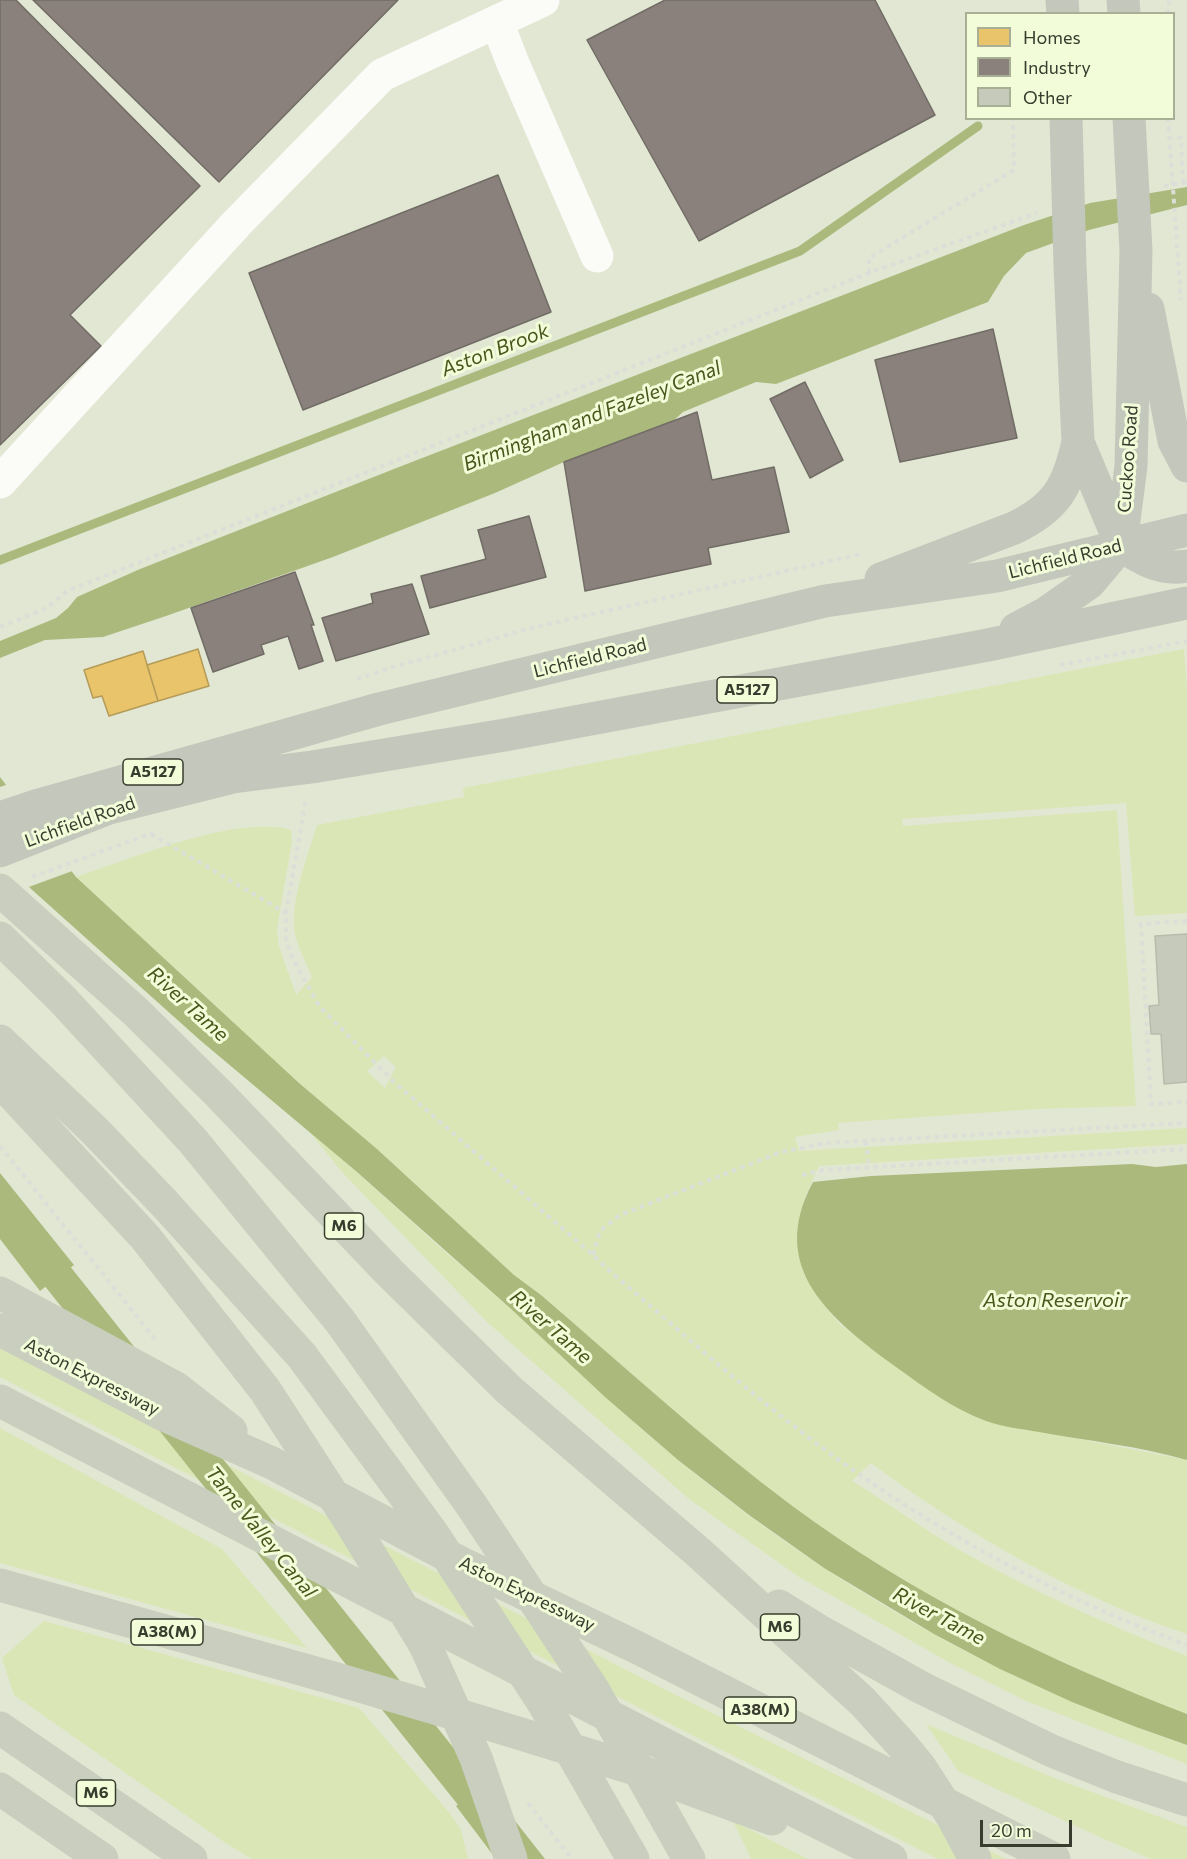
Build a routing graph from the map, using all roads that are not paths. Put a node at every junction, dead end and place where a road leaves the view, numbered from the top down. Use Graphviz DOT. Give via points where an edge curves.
graph roads {
  1 [pos="543,0"];
  2 [pos="486,27"];
  3 [pos="1066,128"];
  4 [pos="1129,128"];
  5 [pos="1136,251"];
  6 [pos="597,256"];
  7 [pos="1078,442"];
  8 [pos="1187,466"];
  9 [pos="0,482"];
  10 [pos="1187,530"];
  11 [pos="1121,545"];
  12 [pos="1187,566"];
  13 [pos="825,601"];
  14 [pos="1187,603"];
  15 [pos="988,645"];
  16 [pos="0,818"];
  17 [pos="45,818"];
  18 [pos="0,851"];
  19 [pos="13,884"];
  20 [pos="0,938"];
  21 [pos="0,1041"];
  22 [pos="0,1081"];
  23 [pos="11,1299"];
  24 [pos="0,1330"];
  25 [pos="0,1401"];
  26 [pos="272,1463"];
  27 [pos="698,1552"];
  28 [pos="0,1585"];
  29 [pos="0,1728"];
  30 [pos="11,1796"];
  31 [pos="1187,1800"];
  32 [pos="102,1859"];
  33 [pos="191,1859"];
  34 [pos="511,1859"];
  35 [pos="633,1859"];
  36 [pos="689,1859"];
  37 [pos="874,1859"];
  38 [pos="891,1859"];
  39 [pos="975,1859"];
  40 [pos="1054,1859"];
  1 -- 2 [label="street"];
  2 -- 6 [label="street" via="517,72"];
  2 -- 9 [label="street" via="382,75 237,223"];
  3 -- 7 [label="main road, Cuckoo Road"];
  4 -- 5 [label="main road, Cuckoo Road"];
  5 -- 8 [label="main road" via="1174,441"];
  5 -- 11 [label="main road, Cuckoo Road" via="1131,466"];
  7 -- 11 [label="main road, Cuckoo Road"];
  7 -- 13 [label="main road" via="1059,494 1033,519"];
  10 -- 11 [label="main road, Lichfield Road / A5127"];
  11 -- 12 [label="main road" via="1145,562"];
  11 -- 13 [label="main road, Lichfield Road / A5127" via="997,576"];
  11 -- 15 [label="main road" via="1089,583 1046,613"];
  13 -- 17 [label="main road, Lichfield Road / A5127" via="379,708"];
  14 -- 15 [label="main road, Lichfield Road / A5127"];
  15 -- 17 [label="main road, Lichfield Road / A5127" via="505,735 233,777 109,808"];
  16 -- 17 [label="main road, Lichfield Road / A5127"];
  17 -- 18 [label="main road, Lichfield Road / A5127"];
  19 -- 27 [label="highway, M6" via="389,1272 509,1390"];
  20 -- 36 [label="highway" via="193,1141 339,1321 472,1506 587,1682"];
  21 -- 35 [label="highway" via="110,1146 302,1356 433,1534 544,1704"];
  22 -- 34 [label="highway" via="145,1237 265,1390 425,1645 476,1758"];
  23 -- 26 [label="highway, A38(M)" via="176,1389"];
  24 -- 26 [label="highway, Aston Expressway / A38(M)" via="164,1415"];
  25 -- 38 [label="highway"];
  26 -- 40 [label="highway, Aston Expressway / A38(M)" via="465,1565 636,1647"];
  27 -- 31 [label="highway" via="821,1632 922,1688 1052,1750"];
  27 -- 39 [label="highway, M6" via="883,1723 937,1791"];
  28 -- 37 [label="highway, A38(M)" via="333,1678 635,1769"];
  29 -- 33 [label="highway, M6"];
  30 -- 32 [label="highway"];
}
